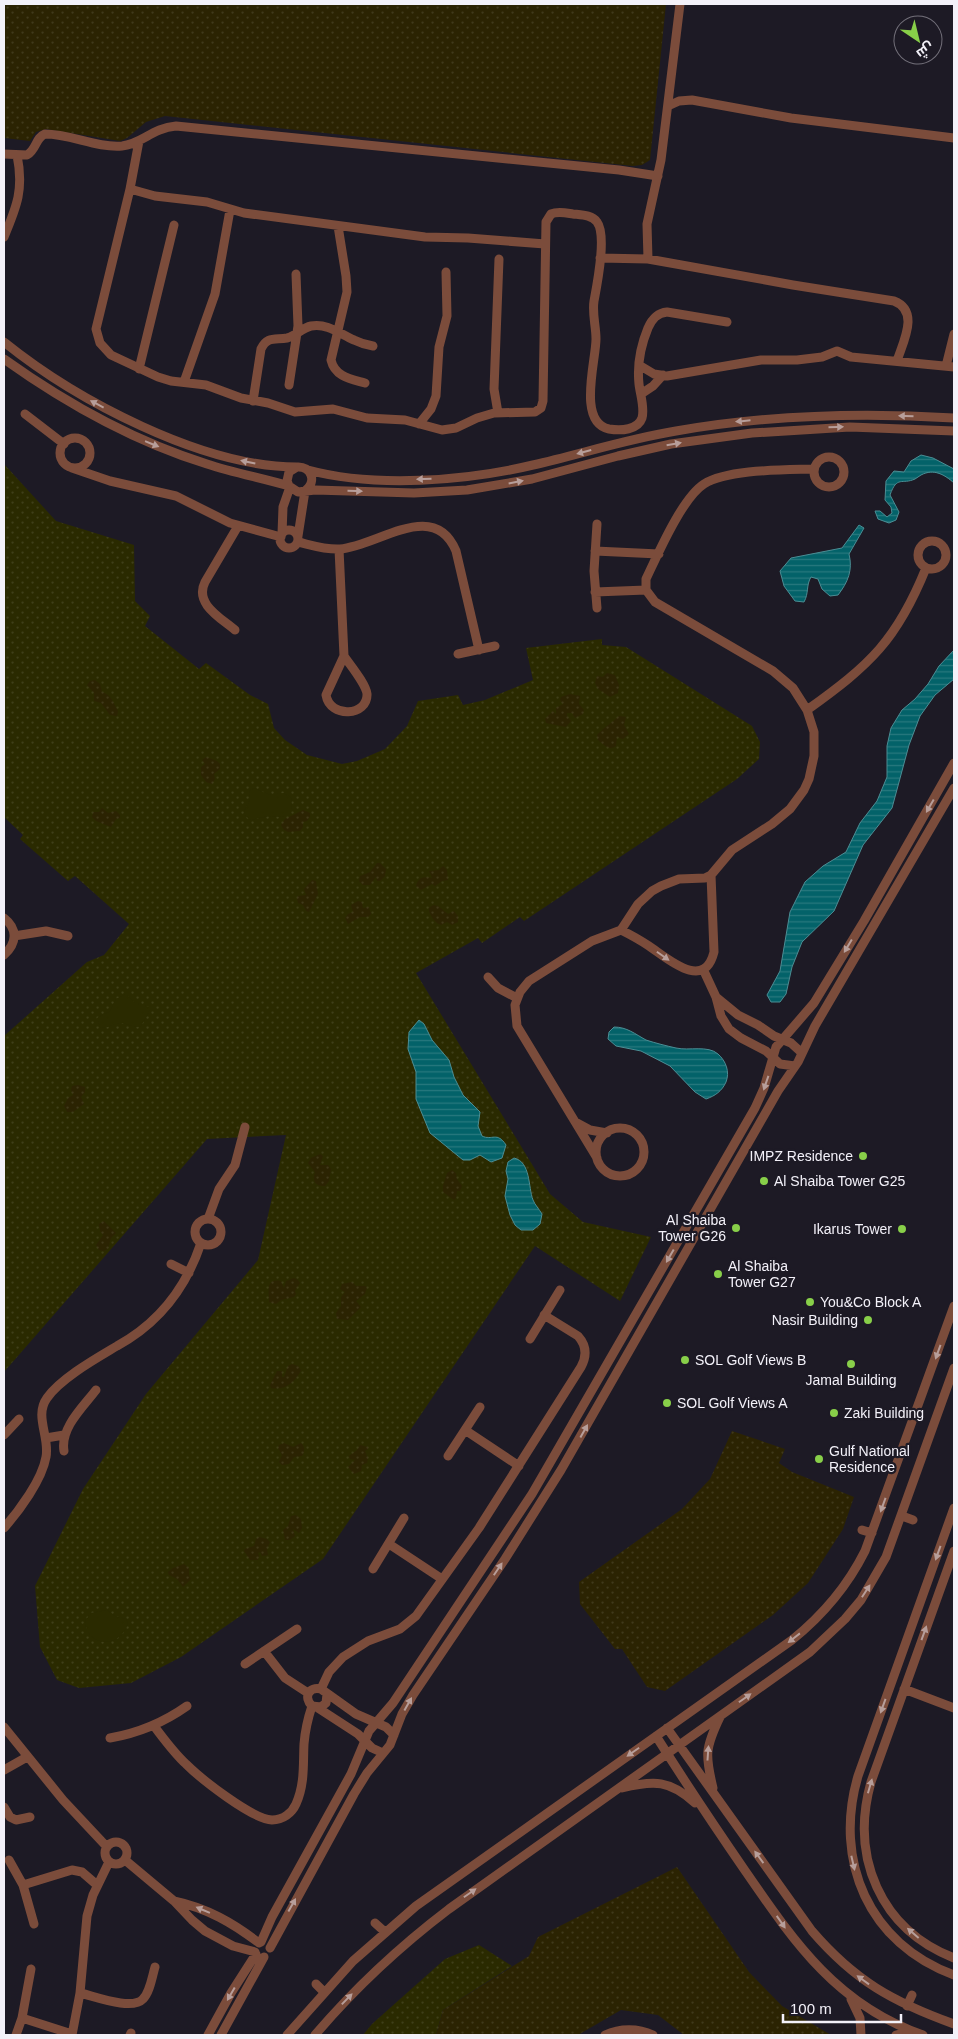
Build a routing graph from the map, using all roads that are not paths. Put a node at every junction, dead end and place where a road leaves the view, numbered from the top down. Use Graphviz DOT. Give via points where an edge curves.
graph roads {
  1 [pos="680,4"];
  2 [pos="668,106"];
  3 [pos="954,138"];
  4 [pos="140,141"];
  5 [pos="4,154"];
  6 [pos="17,155"];
  7 [pos="658,176"];
  8 [pos="130,190"];
  9 [pos="230,210"];
  10 [pos="174,225"];
  11 [pos="338,226"];
  12 [pos="4,237"];
  13 [pos="545,244"];
  14 [pos="600,258"];
  15 [pos="498,259"];
  16 [pos="648,259"];
  17 [pos="446,272"];
  18 [pos="296,274"];
  19 [pos="727,322"];
  20 [pos="338,331"];
  21 [pos="298,333"];
  22 [pos="954,334"];
  23 [pos="4,342"];
  24 [pos="373,346"];
  25 [pos="4,359"];
  26 [pos="897,361"];
  27 [pos="639,364"];
  28 [pos="950,367"];
  29 [pos="140,369"];
  30 [pos="663,376"];
  31 [pos="184,382"];
  32 [pos="365,383"];
  33 [pos="289,385"];
  34 [pos="641,394"];
  35 [pos="253,401"];
  36 [pos="498,413"];
  37 [pos="25,414"];
  38 [pos="954,418"];
  39 [pos="419,424"];
  40 [pos="954,431"];
  41 [pos="64,444"];
  42 [pos="87,462"];
  43 [pos="296,467"];
  44 [pos="72,468"];
  45 [pos="814,469"];
  46 [pos="308,470"];
  47 [pos="99,478"];
  48 [pos="289,486"];
  49 [pos="305,490"];
  50 [pos="283,518"];
  51 [pos="300,520"];
  52 [pos="597,524"];
  53 [pos="238,526"];
  54 [pos="281,536"];
  55 [pos="298,539"];
  56 [pos="339,549"];
  57 [pos="595,551"];
  58 [pos="659,554"];
  59 [pos="926,568"];
  60 [pos="646,590"];
  61 [pos="595,592"];
  62 [pos="597,608"];
  63 [pos="235,630"];
  64 [pos="495,646"];
  65 [pos="478,650"];
  66 [pos="458,654"];
  67 [pos="344,656"];
  68 [pos="808,710"];
  69 [pos="954,763"];
  70 [pos="954,788"];
  71 [pos="711,875"];
  72 [pos="4,918"];
  73 [pos="622,930"];
  74 [pos="14,936"];
  75 [pos="68,936"];
  76 [pos="4,955"];
  77 [pos="703,969"];
  78 [pos="488,977"];
  79 [pos="716,997"];
  80 [pos="517,998"];
  81 [pos="749,1022"];
  82 [pos="741,1038"];
  83 [pos="782,1039"];
  84 [pos="802,1053"];
  85 [pos="773,1057"];
  86 [pos="795,1066"];
  87 [pos="576,1122"];
  88 [pos="245,1127"];
  89 [pos="607,1133"];
  90 [pos="597,1158"];
  91 [pos="208,1219"];
  92 [pos="201,1243"];
  93 [pos="171,1264"];
  94 [pos="189,1273"];
  95 [pos="560,1290"];
  96 [pos="954,1306"];
  97 [pos="544,1315"];
  98 [pos="530,1339"];
  99 [pos="954,1368"];
  100 [pos="96,1390"];
  101 [pos="480,1407"];
  102 [pos="19,1420"];
  103 [pos="465,1430"];
  104 [pos="4,1435"];
  105 [pos="64,1435"];
  106 [pos="46,1438"];
  107 [pos="64,1451"];
  108 [pos="448,1456"];
  109 [pos="519,1466"];
  110 [pos="954,1508"];
  111 [pos="902,1516"];
  112 [pos="404,1518"];
  113 [pos="913,1520"];
  114 [pos="4,1528"];
  115 [pos="862,1530"];
  116 [pos="872,1533"];
  117 [pos="389,1544"];
  118 [pos="954,1550"];
  119 [pos="373,1569"];
  120 [pos="442,1580"];
  121 [pos="297,1629"];
  122 [pos="264,1651"];
  123 [pos="245,1664"];
  124 [pos="904,1689"];
  125 [pos="324,1691"];
  126 [pos="308,1693"];
  127 [pos="343,1705"];
  128 [pos="187,1706"];
  129 [pos="315,1707"];
  130 [pos="954,1708"];
  131 [pos="721,1715"];
  132 [pos="335,1719"];
  133 [pos="376,1723"];
  134 [pos="4,1726"];
  135 [pos="154,1726"];
  136 [pos="667,1728"];
  137 [pos="394,1735"];
  138 [pos="656,1736"];
  139 [pos="110,1738"];
  140 [pos="364,1740"];
  141 [pos="679,1745"];
  142 [pos="383,1753"];
  143 [pos="667,1753"];
  144 [pos="27,1757"];
  145 [pos="4,1770"];
  146 [pos="617,1789"];
  147 [pos="714,1793"];
  148 [pos="4,1808"];
  149 [pos="704,1811"];
  150 [pos="30,1817"];
  151 [pos="107,1847"];
  152 [pos="9,1860"];
  153 [pos="125,1860"];
  154 [pos="109,1862"];
  155 [pos="23,1885"];
  156 [pos="97,1885"];
  157 [pos="174,1901"];
  158 [pos="221,1918"];
  159 [pos="375,1923"];
  160 [pos="34,1924"];
  161 [pos="384,1932"];
  162 [pos="212,1935"];
  163 [pos="260,1943"];
  164 [pos="270,1948"];
  165 [pos="258,1954"];
  166 [pos="954,1958"];
  167 [pos="156,1967"];
  168 [pos="31,1969"];
  169 [pos="954,1975"];
  170 [pos="316,1984"];
  171 [pos="324,1992"];
  172 [pos="80,1993"];
  173 [pos="848,1994"];
  174 [pos="912,1995"];
  175 [pos="907,2006"];
  176 [pos="22,2018"];
  177 [pos="954,2024"];
  178 [pos="911,2031"];
  179 [pos="16,2035"];
  180 [pos="72,2035"];
  181 [pos="208,2035"];
  182 [pos="221,2035"];
  183 [pos="287,2035"];
  184 [pos="315,2035"];
  185 [pos="605,2035"];
  186 [pos="653,2035"];
  187 [pos="861,2035"];
  188 [pos="896,2035"];
  189 [pos="923,2035"];
  1 -- 2 [label="street"];
  2 -- 3 [label="street" via="692,100 819,122"];
  2 -- 7 [label="street"];
  4 -- 6 [label="street" via="114,146 45,134 30,153"];
  4 -- 7 [label="street" via="157,130 183,127"];
  4 -- 8 [label="street"];
  5 -- 6 [label="street"];
  6 -- 12 [label="street" via="18,200"];
  7 -- 16 [label="street" via="647,224"];
  8 -- 9 [label="street" via="207,202"];
  8 -- 29 [label="street" via="96,329 107,352"];
  9 -- 11 [label="street"];
  9 -- 31 [label="street" via="215,294"];
  10 -- 29 [label="street"];
  11 -- 13 [label="street" via="434,238"];
  11 -- 20 [label="street" via="347,284"];
  13 -- 14 [label="street" via="546,222 551,214 588,216 597,221 600,228"];
  13 -- 36 [label="street" via="542,404 532,413"];
  14 -- 16 [label="street"];
  14 -- 34 [label="street" via="594,306 593,415 606,428 634,427 643,416"];
  15 -- 36 [label="street" via="494,389"];
  16 -- 26 [label="street" via="899,302 909,320"];
  17 -- 39 [label="street" via="447,316 439,347 436,396"];
  18 -- 21 [label="street"];
  19 -- 27 [label="street" via="660,313 654,317 648,330"];
  20 -- 21 [label="street" via="318,325"];
  20 -- 24 [label="street"];
  20 -- 32 [label="street" via="331,356 335,369 342,376"];
  21 -- 33 [label="street"];
  21 -- 35 [label="street" via="289,338 271,338 263,346"];
  22 -- 28 [label="street"];
  43 -- 23 [label="street, one-way" via="240,460 161,434 83,396"];
  25 -- 48 [label="street, one-way" via="65,400 141,440 207,464"];
  26 -- 28 [label="street"];
  26 -- 30 [label="street" via="851,357 837,351 822,357 761,360"];
  27 -- 30 [label="street" via="649,372"];
  27 -- 34 [label="street"];
  29 -- 31 [label="street" via="164,379"];
  30 -- 34 [label="street"];
  31 -- 35 [label="street"];
  35 -- 39 [label="street" via="295,412 332,409 366,418"];
  36 -- 39 [label="street" via="449,430"];
  37 -- 41 [label="street"];
  38 -- 46 [label="street, one-way" via="840,415 732,422 644,437 533,465 455,477 356,478"];
  49 -- 40 [label="street, one-way" via="414,493 467,490 532,479 654,448 752,433 850,427"];
  41 -- 42 [label="street" via="76,438 84,442 90,453"];
  41 -- 44 [label="street" via="60,452 62,460"];
  42 -- 44 [label="street"];
  42 -- 47 [label="street"];
  43 -- 46 [label="street"];
  43 -- 48 [label="street" via="289,472"];
  44 -- 47 [label="street"];
  45 -- 58 [label="street" via="757,472 710,481 687,501"];
  46 -- 49 [label="street" via="312,483"];
  47 -- 53 [label="street" via="176,496"];
  48 -- 49 [label="street" via="298,492"];
  48 -- 50 [label="street"];
  49 -- 51 [label="street"];
  50 -- 51 [label="street" via="291,523"];
  50 -- 54 [label="street"];
  51 -- 55 [label="street"];
  52 -- 57 [label="street"];
  53 -- 54 [label="street"];
  53 -- 63 [label="street" via="202,591 206,604"];
  54 -- 55 [label="street" via="292,531"];
  54 -- 55 [label="street" via="282,544 287,548 293,547"];
  55 -- 56 [label="street"];
  56 -- 65 [label="street" via="412,527 430,526 441,532 451,540 456,551"];
  56 -- 67 [label="street"];
  57 -- 58 [label="street"];
  57 -- 61 [label="street"];
  58 -- 60 [label="street" via="646,579"];
  59 -- 68 [label="street" via="903,617 883,646 857,673"];
  60 -- 61 [label="street"];
  60 -- 68 [label="street" via="655,602 773,672 793,688"];
  61 -- 62 [label="street"];
  64 -- 65 [label="street"];
  65 -- 66 [label="street"];
  67 -- 67 [label="street" via="326,695 330,705 345,713 361,706 367,694"];
  68 -- 71 [label="street" via="814,732 814,756 804,790 786,813 732,850"];
  69 -- 83 [label="street, one-way" via="814,1003"];
  70 -- 84 [label="street"];
  71 -- 73 [label="street" via="679,880 652,891 638,904"];
  71 -- 77 [label="street" via="714,952"];
  72 -- 74 [label="street" via="12,926"];
  73 -- 77 [label="street, one-way" via="684,969"];
  73 -- 80 [label="street" via="592,941 534,978"];
  74 -- 75 [label="street" via="46,931"];
  74 -- 76 [label="street" via="12,946"];
  77 -- 79 [label="street"];
  78 -- 80 [label="street" via="498,988"];
  79 -- 81 [label="street"];
  79 -- 82 [label="street" via="725,1023"];
  80 -- 87 [label="street" via="517,1026"];
  81 -- 82 [label="street" via="741,1025"];
  81 -- 83 [label="street"];
  82 -- 85 [label="street"];
  83 -- 84 [label="street" via="795,1045"];
  83 -- 85 [label="street"];
  84 -- 86 [label="street"];
  85 -- 86 [label="street" via="780,1064"];
  85 -- 133 [label="street, one-way" via="756,1108 554,1456 489,1561 393,1703"];
  137 -- 86 [label="street, one-way" via="410,1700 561,1470"];
  87 -- 89 [label="street" via="590,1130"];
  87 -- 90 [label="street"];
  88 -- 91 [label="street" via="235,1165 219,1189"];
  89 -- 90 [label="street" via="597,1146"];
  89 -- 90 [label="street" via="619,1128 632,1131 644,1145 644,1158 638,1169 620,1177 603,1169"];
  91 -- 92 [label="street" via="200,1221 195,1228"];
  91 -- 92 [label="street" via="219,1225 220,1238 209,1245"];
  92 -- 94 [label="street"];
  93 -- 94 [label="street"];
  94 -- 106 [label="street" via="172,1300 150,1324 92,1360 51,1393 41,1415"];
  95 -- 97 [label="street"];
  96 -- 116 [label="street, one-way"];
  97 -- 98 [label="street"];
  97 -- 109 [label="street" via="578,1336 586,1357"];
  99 -- 111 [label="street"];
  100 -- 105 [label="street"];
  101 -- 103 [label="street"];
  102 -- 104 [label="street"];
  103 -- 108 [label="street"];
  103 -- 109 [label="street"];
  105 -- 106 [label="street"];
  105 -- 107 [label="street"];
  106 -- 114 [label="street" via="42,1469 29,1494"];
  109 -- 120 [label="street"];
  110 -- 169 [label="street, one-way" via="858,1776 849,1822 854,1869 873,1912 904,1948"];
  111 -- 113 [label="street"];
  131 -- 111 [label="street, one-way" via="810,1652 845,1619 874,1579"];
  112 -- 117 [label="street"];
  115 -- 116 [label="street"];
  116 -- 136 [label="street, one-way" via="846,1585 814,1621"];
  117 -- 119 [label="street"];
  117 -- 120 [label="street"];
  124 -- 118 [label="street, one-way"];
  120 -- 125 [label="street" via="411,1621 394,1632 368,1641 343,1658 329,1672"];
  121 -- 122 [label="street"];
  122 -- 123 [label="street"];
  122 -- 126 [label="street" via="285,1678"];
  124 -- 130 [label="street"];
  166 -- 124 [label="street, one-way" via="925,1944 902,1924 883,1900 867,1857 863,1827 867,1796"];
  125 -- 126 [label="street" via="316,1688"];
  125 -- 127 [label="street"];
  125 -- 129 [label="street" via="326,1703"];
  126 -- 129 [label="street" via="307,1699"];
  127 -- 132 [label="street" via="335,1709"];
  127 -- 133 [label="street"];
  128 -- 135 [label="street"];
  129 -- 132 [label="street"];
  129 -- 135 [label="street" via="305,1733 304,1770 299,1796 293,1810 278,1819 267,1819 248,1810 203,1778 178,1756"];
  131 -- 141 [label="street"];
  147 -- 131 [label="street, one-way" via="707,1752"];
  132 -- 140 [label="street"];
  133 -- 137 [label="street"];
  133 -- 140 [label="street"];
  134 -- 144 [label="street"];
  135 -- 139 [label="street"];
  136 -- 138 [label="street"];
  136 -- 141 [label="street"];
  137 -- 142 [label="street"];
  138 -- 143 [label="street"];
  138 -- 161 [label="street, one-way" via="433,1893"];
  140 -- 142 [label="street"];
  140 -- 163 [label="street" via="351,1774"];
  141 -- 143 [label="street"];
  141 -- 147 [label="street"];
  164 -- 142 [label="street, one-way" via="354,1794"];
  143 -- 146 [label="street"];
  143 -- 149 [label="street"];
  144 -- 145 [label="street"];
  144 -- 151 [label="street"];
  146 -- 149 [label="street" via="646,1782 666,1784 684,1793"];
  184 -- 146 [label="street, one-way" via="363,1982 448,1908"];
  175 -- 147 [label="street, one-way" via="855,1974 825,1946"];
  148 -- 150 [label="street" via="16,1820"];
  149 -- 173 [label="street, one-way" via="798,1946"];
  151 -- 153 [label="street" via="117,1842 123,1845 127,1850"];
  151 -- 154 [label="street" via="105,1853"];
  152 -- 155 [label="street"];
  153 -- 154 [label="street" via="119,1864"];
  153 -- 157 [label="street"];
  154 -- 156 [label="street"];
  155 -- 156 [label="street" via="72,1870 82,1872"];
  155 -- 160 [label="street"];
  156 -- 172 [label="street" via="86,1922"];
  158 -- 157 [label="street, one-way"];
  157 -- 162 [label="street"];
  158 -- 162 [label="street" via="212,1924"];
  158 -- 163 [label="street"];
  159 -- 161 [label="street"];
  161 -- 171 [label="street"];
  162 -- 165 [label="street"];
  163 -- 164 [label="street" via="267,1943"];
  163 -- 165 [label="street" via="256,1946"];
  164 -- 165 [label="street" via="269,1954"];
  165 -- 181 [label="street, one-way"];
  165 -- 182 [label="street"];
  167 -- 172 [label="street" via="146,1996 135,2004"];
  168 -- 176 [label="street"];
  170 -- 171 [label="street"];
  171 -- 183 [label="street"];
  172 -- 180 [label="street"];
  173 -- 178 [label="street"];
  173 -- 187 [label="street" via="859,2013"];
  174 -- 175 [label="street"];
  175 -- 177 [label="street"];
  176 -- 179 [label="street"];
  176 -- 180 [label="street"];
  178 -- 188 [label="street"];
  178 -- 189 [label="street"];
  185 -- 186 [label="street" via="634,2030"];
}
